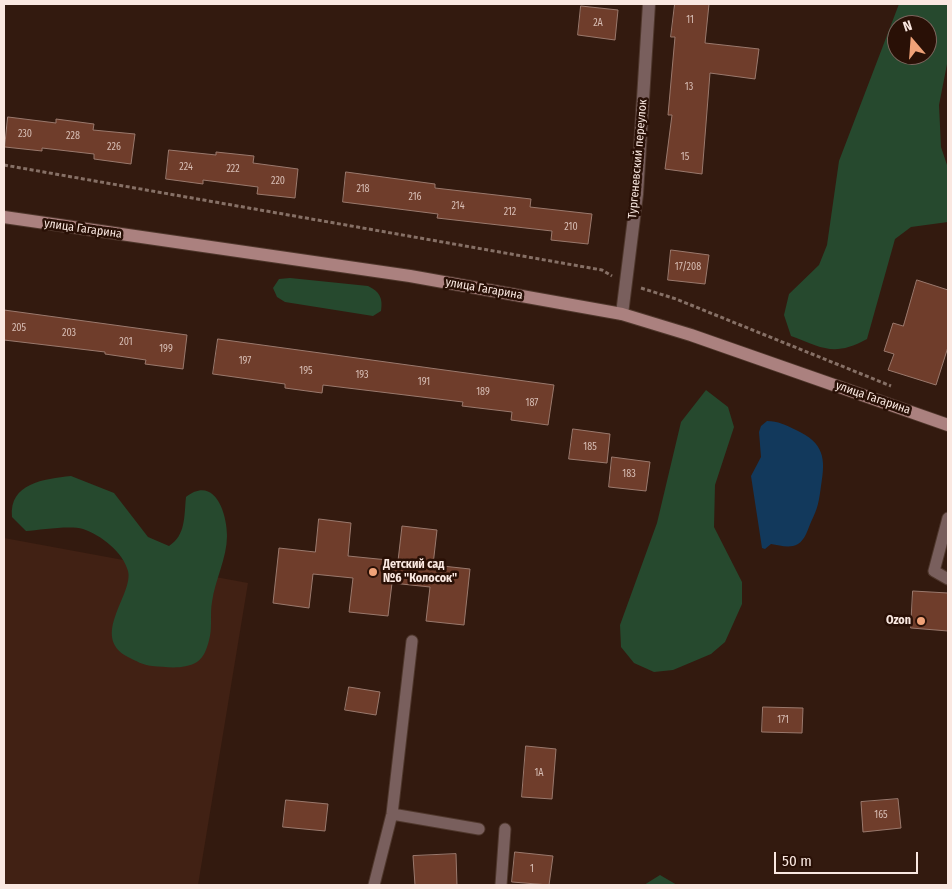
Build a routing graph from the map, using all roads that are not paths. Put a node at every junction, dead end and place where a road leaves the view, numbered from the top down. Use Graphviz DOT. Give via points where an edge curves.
graph roads {
  1 [pos="649,4"];
  2 [pos="4,217"];
  3 [pos="622,314"];
  4 [pos="948,426"];
  5 [pos="948,518"];
  6 [pos="948,579"];
  7 [pos="412,641"];
  8 [pos="392,814"];
  9 [pos="479,829"];
  10 [pos="505,829"];
  11 [pos="374,885"];
  12 [pos="501,885"];
  1 -- 3 [label="street, Тургеневский переулок" via="637,194"];
  2 -- 3 [label="main road, улица Гагарина" via="410,276"];
  3 -- 4 [label="main road, улица Гагарина" via="691,335"];
  5 -- 6 [label="lane" via="934,571"];
  7 -- 8 [label="lane"];
  8 -- 9 [label="lane"];
  8 -- 11 [label="lane"];
  10 -- 12 [label="lane"];
}
